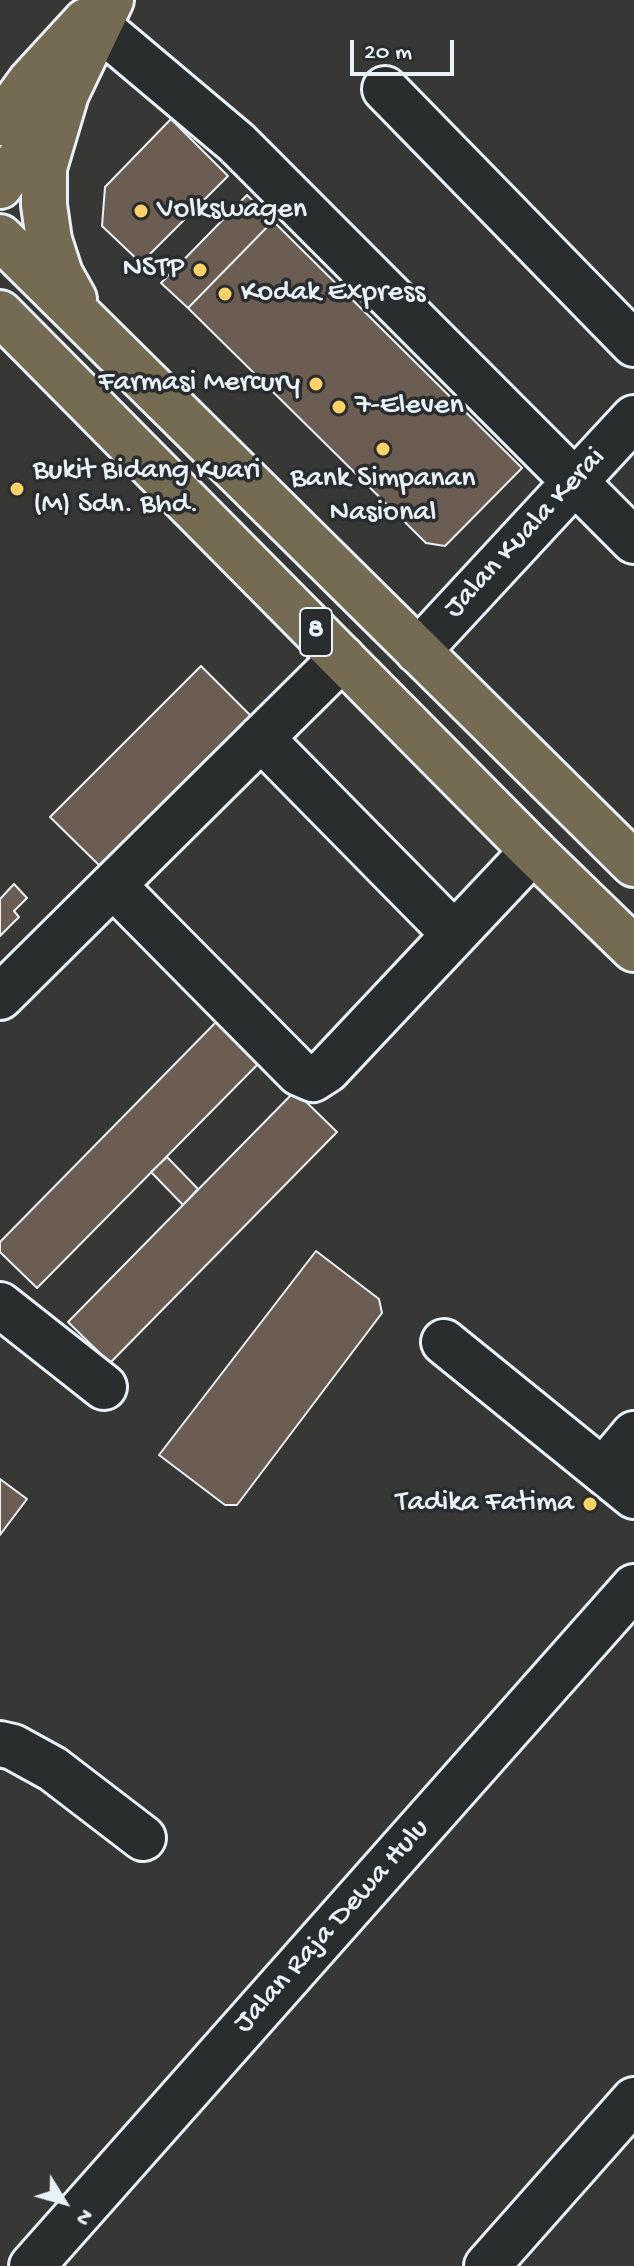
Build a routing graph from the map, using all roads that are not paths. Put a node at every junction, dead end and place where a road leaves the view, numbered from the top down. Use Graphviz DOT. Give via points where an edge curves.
graph roads {
  1 [pos="105,9"];
  2 [pos="385,89"];
  3 [pos="66,94"];
  4 [pos="5,111"];
  5 [pos="0,186"];
  6 [pos="0,237"];
  7 [pos="0,313"];
  8 [pos="100,338"];
  9 [pos="634,344"];
  10 [pos="0,347"];
  11 [pos="62,375"];
  12 [pos="634,418"];
  13 [pos="575,482"];
  14 [pos="634,541"];
  15 [pos="418,651"];
  16 [pos="342,658"];
  17 [pos="261,738"];
  18 [pos="594,825"];
  19 [pos="542,860"];
  20 [pos="634,864"];
  21 [pos="113,885"];
  22 [pos="454,934"];
  23 [pos="634,949"];
  24 [pos="0,997"];
  25 [pos="0,1305"];
  26 [pos="444,1342"];
  27 [pos="104,1387"];
  28 [pos="634,1434"];
  29 [pos="619,1484"];
  30 [pos="634,1587"];
  31 [pos="0,1744"];
  32 [pos="143,1838"];
  33 [pos="634,2100"];
  34 [pos="32,2266"];
  35 [pos="487,2266"];
  1 -- 3 [label="main road"];
  1 -- 4 [label="main road"];
  1 -- 13 [label="street"];
  2 -- 9 [label="street"];
  3 -- 5 [label="main road"];
  3 -- 8 [label="main road" via="44,168 44,205 60,274"];
  6 -- 8 [label="main road, 8"];
  7 -- 11 [label="main road, 8"];
  8 -- 15 [label="main road, 8"];
  10 -- 11 [label="main road"];
  11 -- 16 [label="main road, 8"];
  12 -- 13 [label="street, Jalan Kuala Kerai"];
  13 -- 14 [label="street"];
  13 -- 15 [label="street, Jalan Kuala Kerai"];
  15 -- 18 [label="main road, 8"];
  16 -- 17 [label="street"];
  16 -- 19 [label="main road, 8"];
  17 -- 21 [label="street"];
  17 -- 22 [label="street"];
  18 -- 19 [label="main road"];
  18 -- 20 [label="main road, 8"];
  19 -- 22 [label="street"];
  19 -- 23 [label="main road, 8"];
  21 -- 22 [label="street" via="299,1073 313,1079"];
  21 -- 24 [label="street"];
  25 -- 27 [label="street"];
  26 -- 29 [label="street"];
  28 -- 29 [label="street"];
  30 -- 34 [label="street, Jalan Raja Dewa Hulu"];
  31 -- 32 [label="street" via="53,1769"];
  33 -- 35 [label="street"];
}
